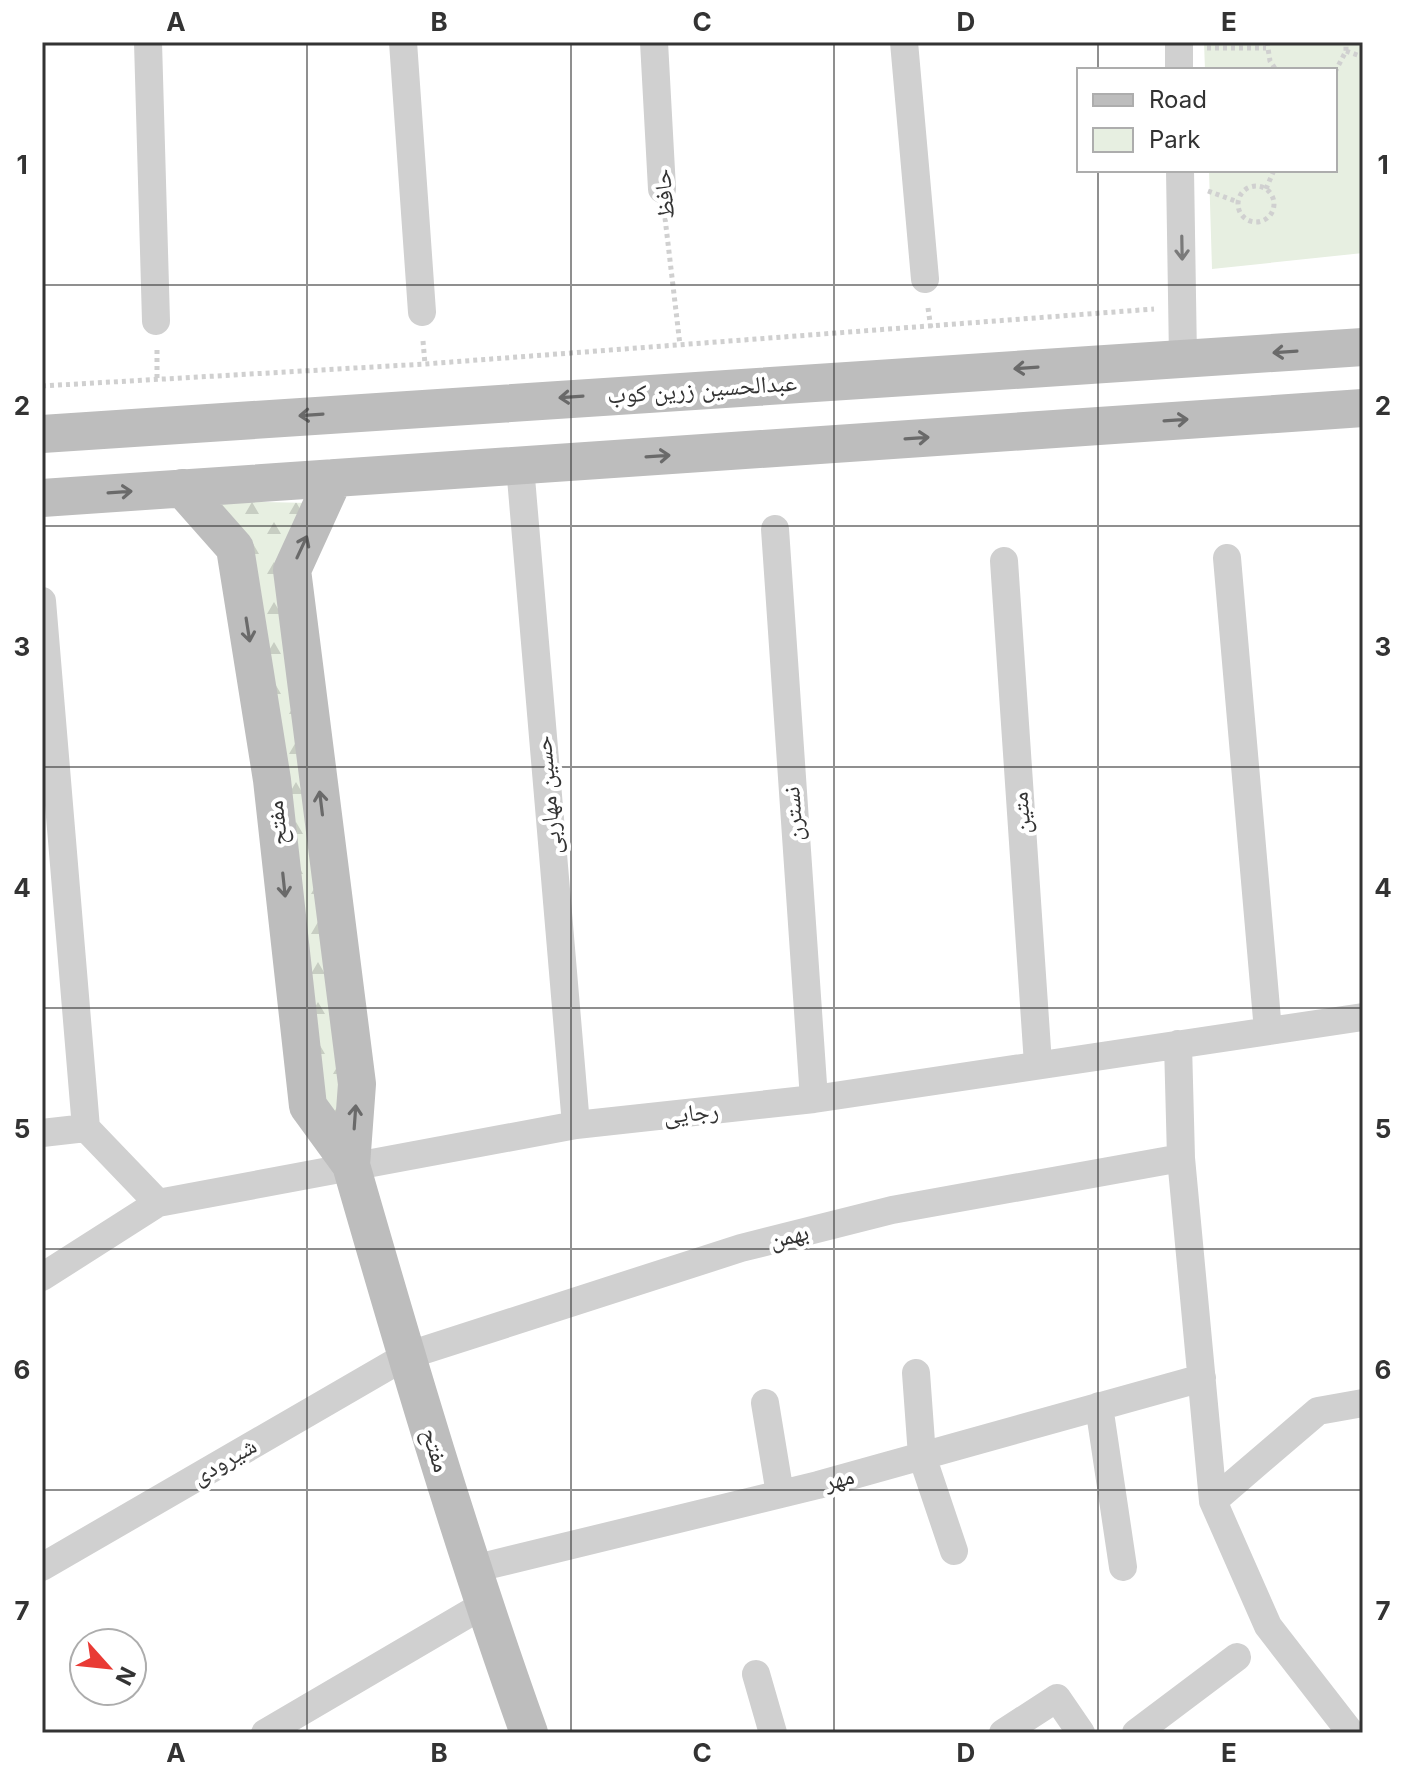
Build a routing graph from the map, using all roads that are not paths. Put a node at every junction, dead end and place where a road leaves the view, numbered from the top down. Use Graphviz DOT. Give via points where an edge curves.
graph roads {
  1 [pos="148,42"];
  2 [pos="403,42"];
  3 [pos="654,42"];
  4 [pos="904,42"];
  5 [pos="1180,172"];
  6 [pos="662,189"];
  7 [pos="925,279"];
  8 [pos="422,312"];
  9 [pos="156,321"];
  10 [pos="1363,347"];
  11 [pos="1183,358"];
  12 [pos="1363,408"];
  13 [pos="42,434"];
  14 [pos="520,466"];
  15 [pos="334,478"];
  16 [pos="182,488"];
  17 [pos="42,498"];
  18 [pos="775,529"];
  19 [pos="1227,558"];
  20 [pos="1004,561"];
  21 [pos="42,601"];
  22 [pos="1363,1017"];
  23 [pos="1268,1031"];
  24 [pos="1178,1044"];
  25 [pos="1038,1064"];
  26 [pos="814,1099"];
  27 [pos="576,1125"];
  28 [pos="86,1128"];
  29 [pos="42,1133"];
  30 [pos="1181,1158"];
  31 [pos="351,1165"];
  32 [pos="158,1203"];
  33 [pos="42,1277"];
  34 [pos="406,1356"];
  35 [pos="916,1373"];
  36 [pos="1202,1378"];
  37 [pos="765,1403"];
  38 [pos="1363,1403"];
  39 [pos="1099,1406"];
  40 [pos="922,1456"];
  41 [pos="780,1494"];
  42 [pos="1213,1501"];
  43 [pos="954,1551"];
  44 [pos="42,1567"];
  45 [pos="1123,1567"];
  46 [pos="479,1586"];
  47 [pos="1237,1657"];
  48 [pos="756,1674"];
  49 [pos="265,1733"];
  50 [pos="529,1733"];
  51 [pos="773,1733"];
  52 [pos="1003,1733"];
  53 [pos="1081,1733"];
  54 [pos="1136,1733"];
  55 [pos="1351,1733"];
  1 -- 9 [label="street"];
  2 -- 8 [label="street"];
  3 -- 6 [label="street, حافظ"];
  4 -- 7 [label="street"];
  5 -- 11 [label="street, one-way"];
  10 -- 11 [label="main road, عبدالحسین زرین کوب, one-way"];
  11 -- 13 [label="main road, عبدالحسین زرین کوب, one-way"];
  14 -- 12 [label="main road, one-way"];
  14 -- 15 [label="main road"];
  14 -- 27 [label="street, حسین مهاربی"];
  15 -- 16 [label="main road"];
  31 -- 15 [label="main road, مفتح, one-way" via="357,1084 292,570"];
  17 -- 16 [label="main road, one-way"];
  16 -- 31 [label="main road, مفتح, one-way" via="235,548 272,780 308,1106"];
  18 -- 26 [label="street, نسترن"];
  19 -- 23 [label="street"];
  20 -- 25 [label="street, متین"];
  21 -- 28 [label="street"];
  22 -- 23 [label="street, رجایی"];
  23 -- 24 [label="street, رجایی"];
  24 -- 25 [label="street, رجایی"];
  24 -- 30 [label="street"];
  25 -- 26 [label="street, رجایی"];
  26 -- 27 [label="street, رجایی"];
  27 -- 31 [label="street, رجایی"];
  28 -- 29 [label="street"];
  28 -- 32 [label="street"];
  30 -- 34 [label="street, بهمن" via="892,1210 741,1248"];
  30 -- 36 [label="street"];
  31 -- 32 [label="street, رجایی"];
  31 -- 34 [label="main road, مفتح"];
  32 -- 33 [label="street, رجایی"];
  34 -- 44 [label="street, شیرودی"];
  34 -- 46 [label="main road, مفتح"];
  35 -- 40 [label="street"];
  36 -- 39 [label="street, مهر"];
  36 -- 42 [label="street"];
  37 -- 41 [label="street"];
  38 -- 42 [label="street" via="1318,1411"];
  39 -- 40 [label="street, مهر"];
  39 -- 45 [label="street"];
  40 -- 41 [label="street, مهر"];
  40 -- 43 [label="street"];
  41 -- 46 [label="street, مهر"];
  42 -- 55 [label="street" via="1268,1626"];
  46 -- 49 [label="street, مهر"];
  46 -- 50 [label="main road, مفتح"];
  47 -- 54 [label="street"];
  48 -- 51 [label="street"];
  52 -- 53 [label="street" via="1057,1698"];
}
